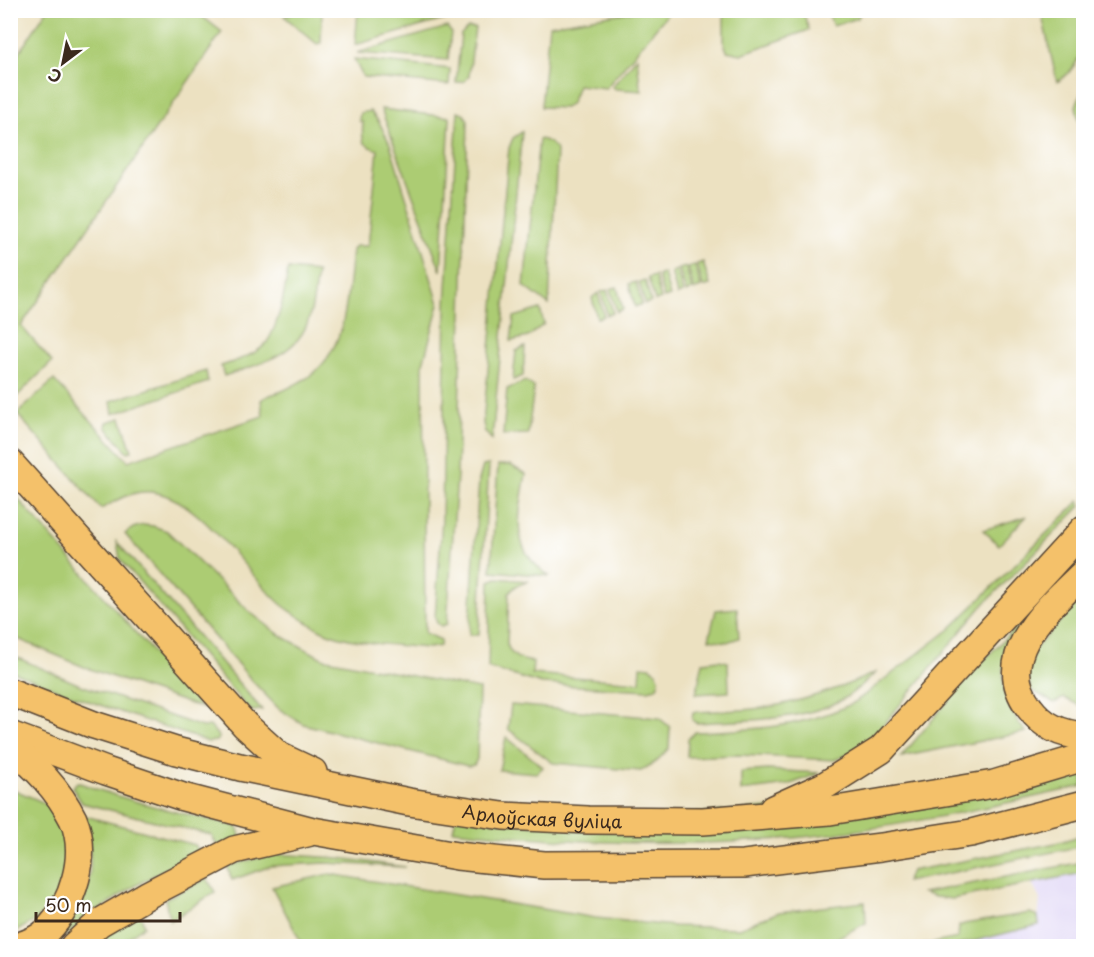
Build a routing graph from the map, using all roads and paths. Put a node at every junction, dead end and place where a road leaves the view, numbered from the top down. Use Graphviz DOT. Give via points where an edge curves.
graph roads {
  1 [pos="10,463"];
  2 [pos="1083,529"];
  3 [pos="1083,573"];
  4 [pos="10,692"];
  5 [pos="10,735"];
  6 [pos="1083,736"];
  7 [pos="10,746"];
  8 [pos="1083,757"];
  9 [pos="370,793"];
  10 [pos="1083,804"];
  11 [pos="753,818"];
  12 [pos="313,831"];
  13 [pos="19,946"];
  14 [pos="74,946"];
  1 -- 9 [label="main road" via="245,725 279,756"];
  2 -- 11 [label="main road" via="880,750 824,786"];
  3 -- 6 [label="main road" via="1043,612 1027,636 1016,675 1021,695 1044,724 1066,734"];
  4 -- 9 [label="main road, Арлоўская вуліца" via="176,751"];
  5 -- 12 [label="main road" via="183,796"];
  7 -- 13 [label="main road" via="54,788 74,822 78,847 77,873 62,912 46,933"];
  8 -- 11 [label="main road, Арлоўская вуліца" via="982,786 830,811"];
  9 -- 11 [label="main road, Арлоўская вуліца" via="503,816 600,820"];
  10 -- 12 [label="main road" via="971,833 744,864 544,865 457,856"];
  12 -- 14 [label="main road" via="234,850 99,923"];
}
